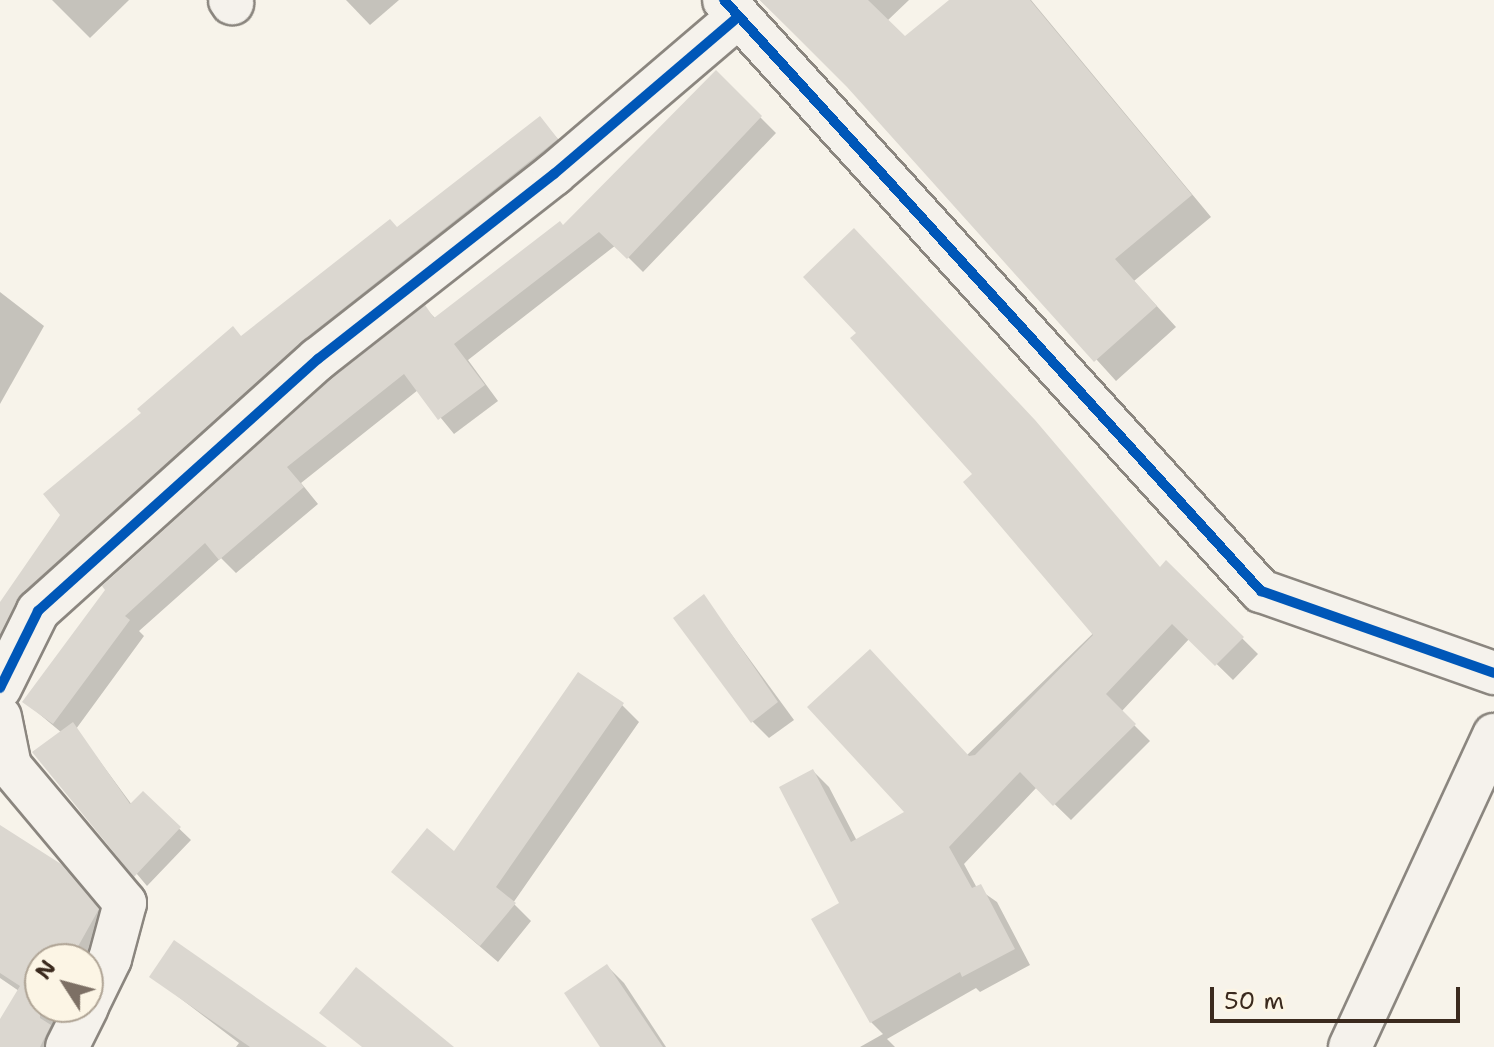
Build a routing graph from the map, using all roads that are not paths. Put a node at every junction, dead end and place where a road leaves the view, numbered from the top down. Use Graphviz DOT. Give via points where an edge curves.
graph roads {
  1 [pos="731,8"];
  2 [pos="1494,673"];
  3 [pos="0,688"];
  4 [pos="0,717"];
  5 [pos="1494,735"];
  6 [pos="104,971"];
  7 [pos="79,1023"];
  8 [pos="67,1047"];
  9 [pos="1350,1047"];
  1 -- 2 [label="street" via="1261,591"];
  1 -- 3 [label="street" via="554,174 318,359 38,611"];
  4 -- 6 [label="street" via="10,766 125,903"];
  5 -- 9 [label="street"];
  7 -- 8 [label="street"];
}
